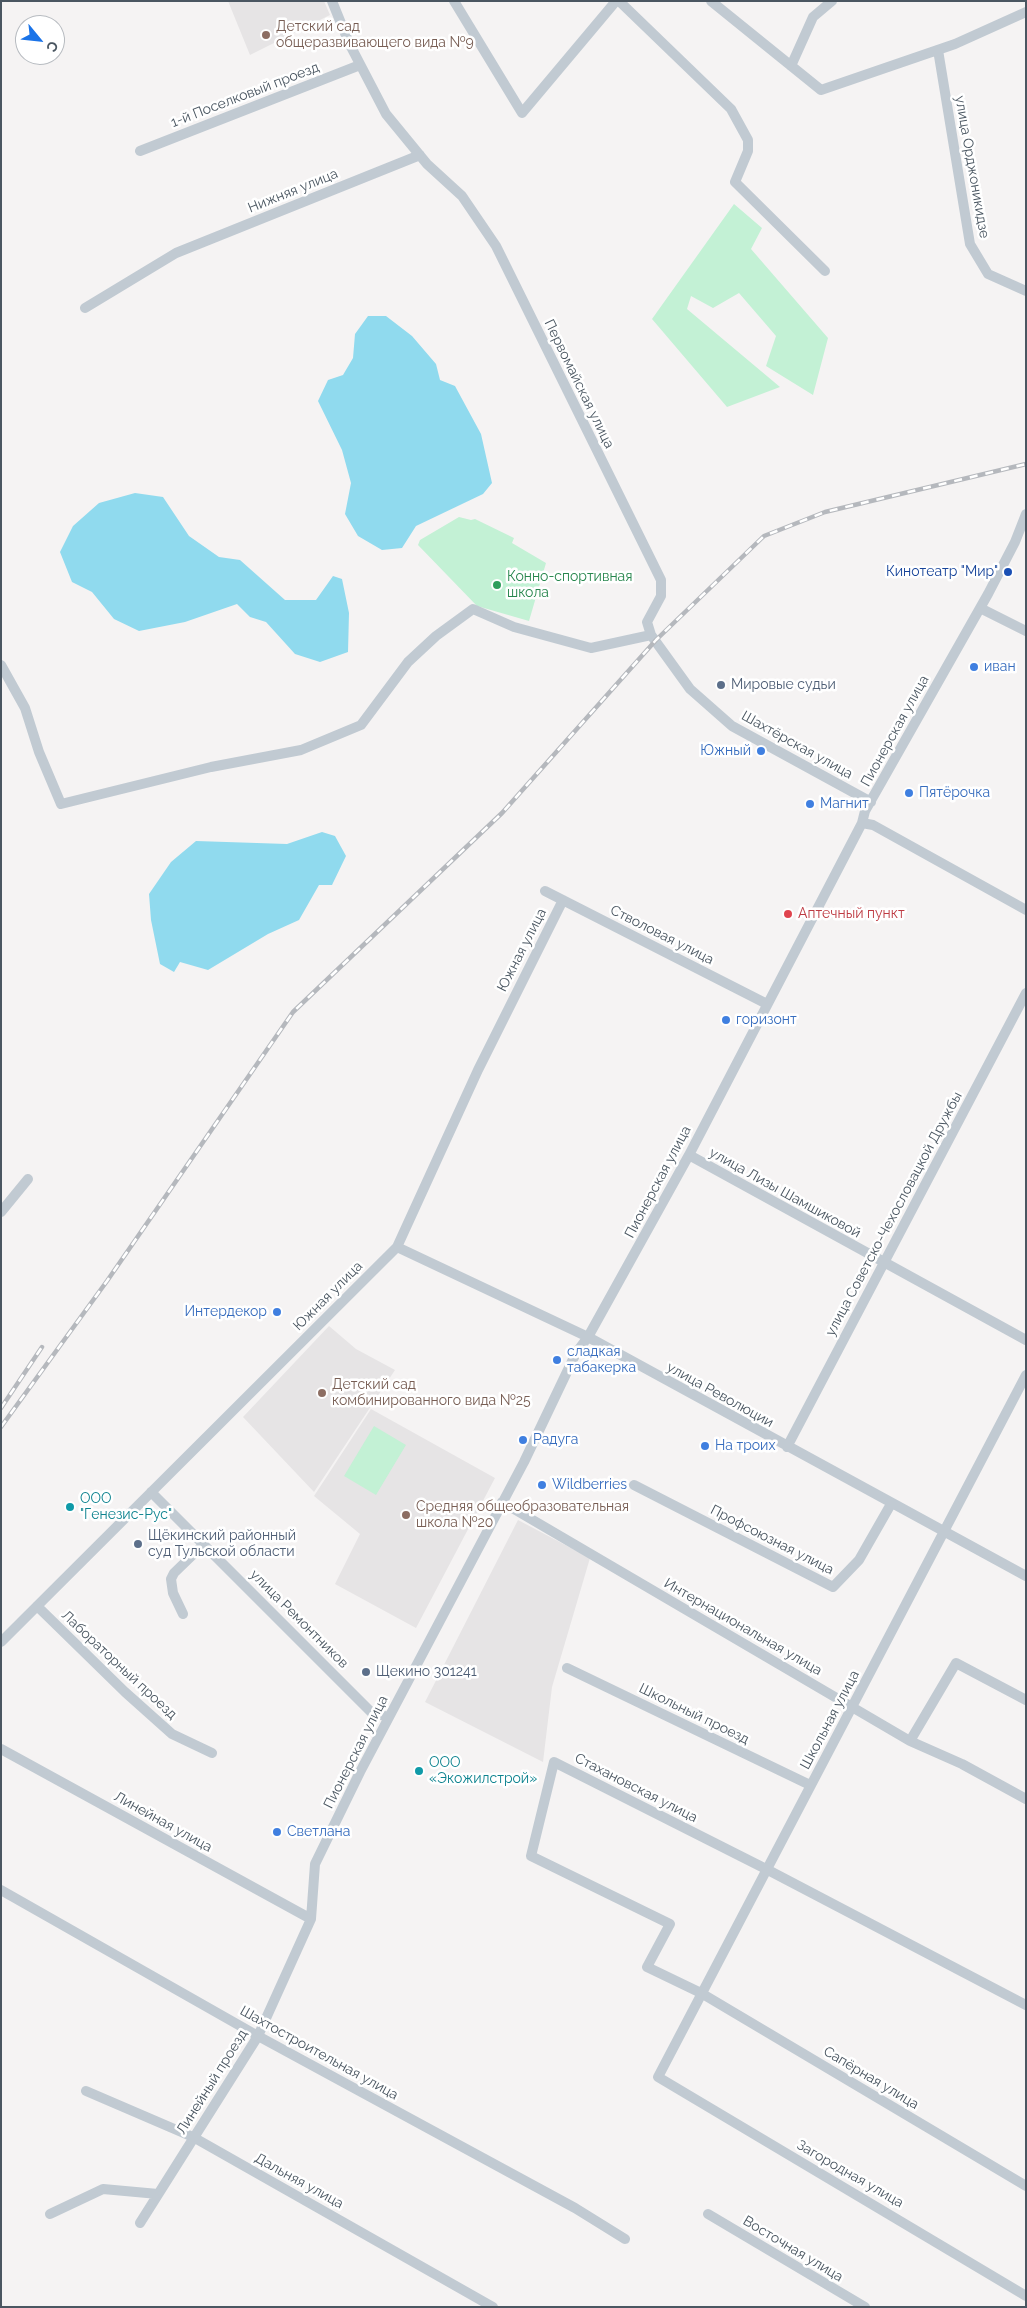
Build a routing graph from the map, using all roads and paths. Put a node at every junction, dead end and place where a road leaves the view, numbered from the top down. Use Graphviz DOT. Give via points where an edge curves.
graph roads {
  1 [pos="332,1"];
  2 [pos="454,1"];
  3 [pos="617,1"];
  4 [pos="710,1"];
  5 [pos="832,1"];
  6 [pos="1026,12"];
  7 [pos="938,50"];
  8 [pos="360,65"];
  9 [pos="791,66"];
  10 [pos="140,151"];
  11 [pos="420,155"];
  12 [pos="825,271"];
  13 [pos="1026,291"];
  14 [pos="85,308"];
  15 [pos="1026,514"];
  16 [pos="980,608"];
  17 [pos="1026,631"];
  18 [pos="654,638"];
  19 [pos="1,665"];
  20 [pos="871,802"];
  21 [pos="862,822"];
  22 [pos="545,890"];
  23 [pos="563,900"];
  24 [pos="1026,910"];
  25 [pos="1026,993"];
  26 [pos="767,1004"];
  27 [pos="689,1155"];
  28 [pos="28,1179"];
  29 [pos="1,1212"];
  30 [pos="397,1247"];
  31 [pos="884,1264"];
  32 [pos="588,1337"];
  33 [pos="1026,1340"];
  34 [pos="1026,1375"];
  35 [pos="787,1447"];
  36 [pos="634,1485"];
  37 [pos="151,1492"];
  38 [pos="502,1502"];
  39 [pos="891,1504"];
  40 [pos="943,1532"];
  41 [pos="204,1544"];
  42 [pos="1026,1576"];
  43 [pos="37,1606"];
  44 [pos="183,1614"];
  45 [pos="3,1639"];
  46 [pos="567,1668"];
  47 [pos="1026,1700"];
  48 [pos="852,1707"];
  49 [pos="388,1718"];
  50 [pos="910,1741"];
  51 [pos="1,1749"];
  52 [pos="212,1753"];
  53 [pos="810,1786"];
  54 [pos="1026,1799"];
  55 [pos="315,1864"];
  56 [pos="768,1870"];
  57 [pos="1,1890"];
  58 [pos="311,1919"];
  59 [pos="701,1993"];
  60 [pos="1026,2005"];
  61 [pos="258,2036"];
  62 [pos="658,2077"];
  63 [pos="86,2090"];
  64 [pos="193,2137"];
  65 [pos="1026,2186"];
  66 [pos="158,2194"];
  67 [pos="50,2214"];
  68 [pos="708,2214"];
  69 [pos="140,2222"];
  70 [pos="625,2239"];
  71 [pos="1026,2296"];
  72 [pos="493,2307"];
  73 [pos="865,2307"];
  1 -- 8 [label="street, Первомайская улица"];
  2 -- 3 [label="street" via="522,113"];
  3 -- 12 [label="street" via="731,109 748,140 748,151 735,182"];
  4 -- 9 [label="street"];
  5 -- 9 [label="street" via="813,18"];
  6 -- 7 [label="street"];
  7 -- 9 [label="street" via="821,90"];
  7 -- 13 [label="street, улица Орджоникидзе" via="970,244 988,274"];
  8 -- 10 [label="street, 1-й Поселковый проезд"];
  8 -- 11 [label="street, Первомайская улица" via="386,114"];
  11 -- 14 [label="street, Нижняя улица" via="176,253"];
  11 -- 18 [label="street, Первомайская улица" via="462,196 496,246 661,580 661,596 647,622"];
  15 -- 16 [label="street, Пионерская улица"];
  16 -- 17 [label="street"];
  16 -- 20 [label="street, Пионерская улица"];
  18 -- 19 [label="street" via="592,648 514,627 473,609 408,662 361,725 302,750 211,767 61,804 25,708"];
  18 -- 20 [label="street, Шахтёрская улица" via="690,689 732,726"];
  20 -- 21 [label="street, Пионерская улица"];
  21 -- 24 [label="street" via="873,825"];
  21 -- 26 [label="street, Пионерская улица"];
  22 -- 23 [label="street, Стволовая улица"];
  23 -- 26 [label="street, Стволовая улица"];
  23 -- 30 [label="street, Южная улица" via="478,1070"];
  25 -- 31 [label="street, улица Советско-Чехословацкой Дружбы"];
  26 -- 27 [label="street, Пионерская улица"];
  27 -- 31 [label="street, улица Лизы Шамшиковой"];
  27 -- 32 [label="street, Пионерская улица"];
  28 -- 29 [label="street"];
  30 -- 32 [label="street, улица Революции"];
  30 -- 37 [label="street, Южная улица"];
  31 -- 33 [label="street, улица Лизы Шамшиковой"];
  31 -- 35 [label="street, улица Советско-Чехословацкой Дружбы"];
  32 -- 35 [label="street, улица Революции"];
  32 -- 38 [label="street, Пионерская улица" via="576,1353"];
  34 -- 40 [label="street, Школьная улица"];
  35 -- 39 [label="street, улица Революции"];
  36 -- 39 [label="street, Профсоюзная улица" via="833,1587 859,1560"];
  37 -- 41 [label="street, улица Ремонтников"];
  37 -- 43 [label="street, Южная улица"];
  38 -- 48 [label="street, Интернациональная улица"];
  38 -- 49 [label="street, Пионерская улица"];
  39 -- 40 [label="street, улица Революции"];
  40 -- 42 [label="street, улица Революции"];
  40 -- 48 [label="street, Школьная улица"];
  41 -- 44 [label="street" via="171,1579 173,1593"];
  41 -- 49 [label="street, улица Ремонтников" via="372,1712"];
  43 -- 45 [label="street, Южная улица"];
  43 -- 52 [label="street, Лабораторный проезд" via="124,1692 172,1734"];
  46 -- 53 [label="street, Школьный проезд"];
  47 -- 50 [label="street" via="956,1663"];
  48 -- 50 [label="street, Интернациональная улица"];
  48 -- 53 [label="street, Школьная улица"];
  49 -- 55 [label="street, Пионерская улица"];
  50 -- 54 [label="street, Интернациональная улица" via="962,1764"];
  51 -- 58 [label="street, Линейная улица"];
  53 -- 56 [label="street, Школьная улица"];
  55 -- 58 [label="street, Линейный проезд"];
  56 -- 59 [label="street, Школьная улица"];
  56 -- 59 [label="street, Стахановская улица" via="554,1762 531,1856 670,1924 647,1967"];
  56 -- 60 [label="street, Стахановская улица"];
  57 -- 61 [label="street, Шахтостроительная улица"];
  58 -- 61 [label="street, Линейный проезд"];
  59 -- 62 [label="street, Школьная улица"];
  59 -- 65 [label="street, Сапёрная улица"];
  61 -- 64 [label="street, Линейный проезд"];
  61 -- 70 [label="street, Шахтостроительная улица" via="575,2208"];
  62 -- 71 [label="street, Загородная улица"];
  63 -- 64 [label="street, Дальняя улица"];
  64 -- 66 [label="street, Линейный проезд"];
  64 -- 72 [label="street, Дальняя улица"];
  66 -- 67 [label="street" via="103,2189"];
  66 -- 69 [label="street, Линейный проезд"];
  68 -- 73 [label="street, Восточная улица"];
}
